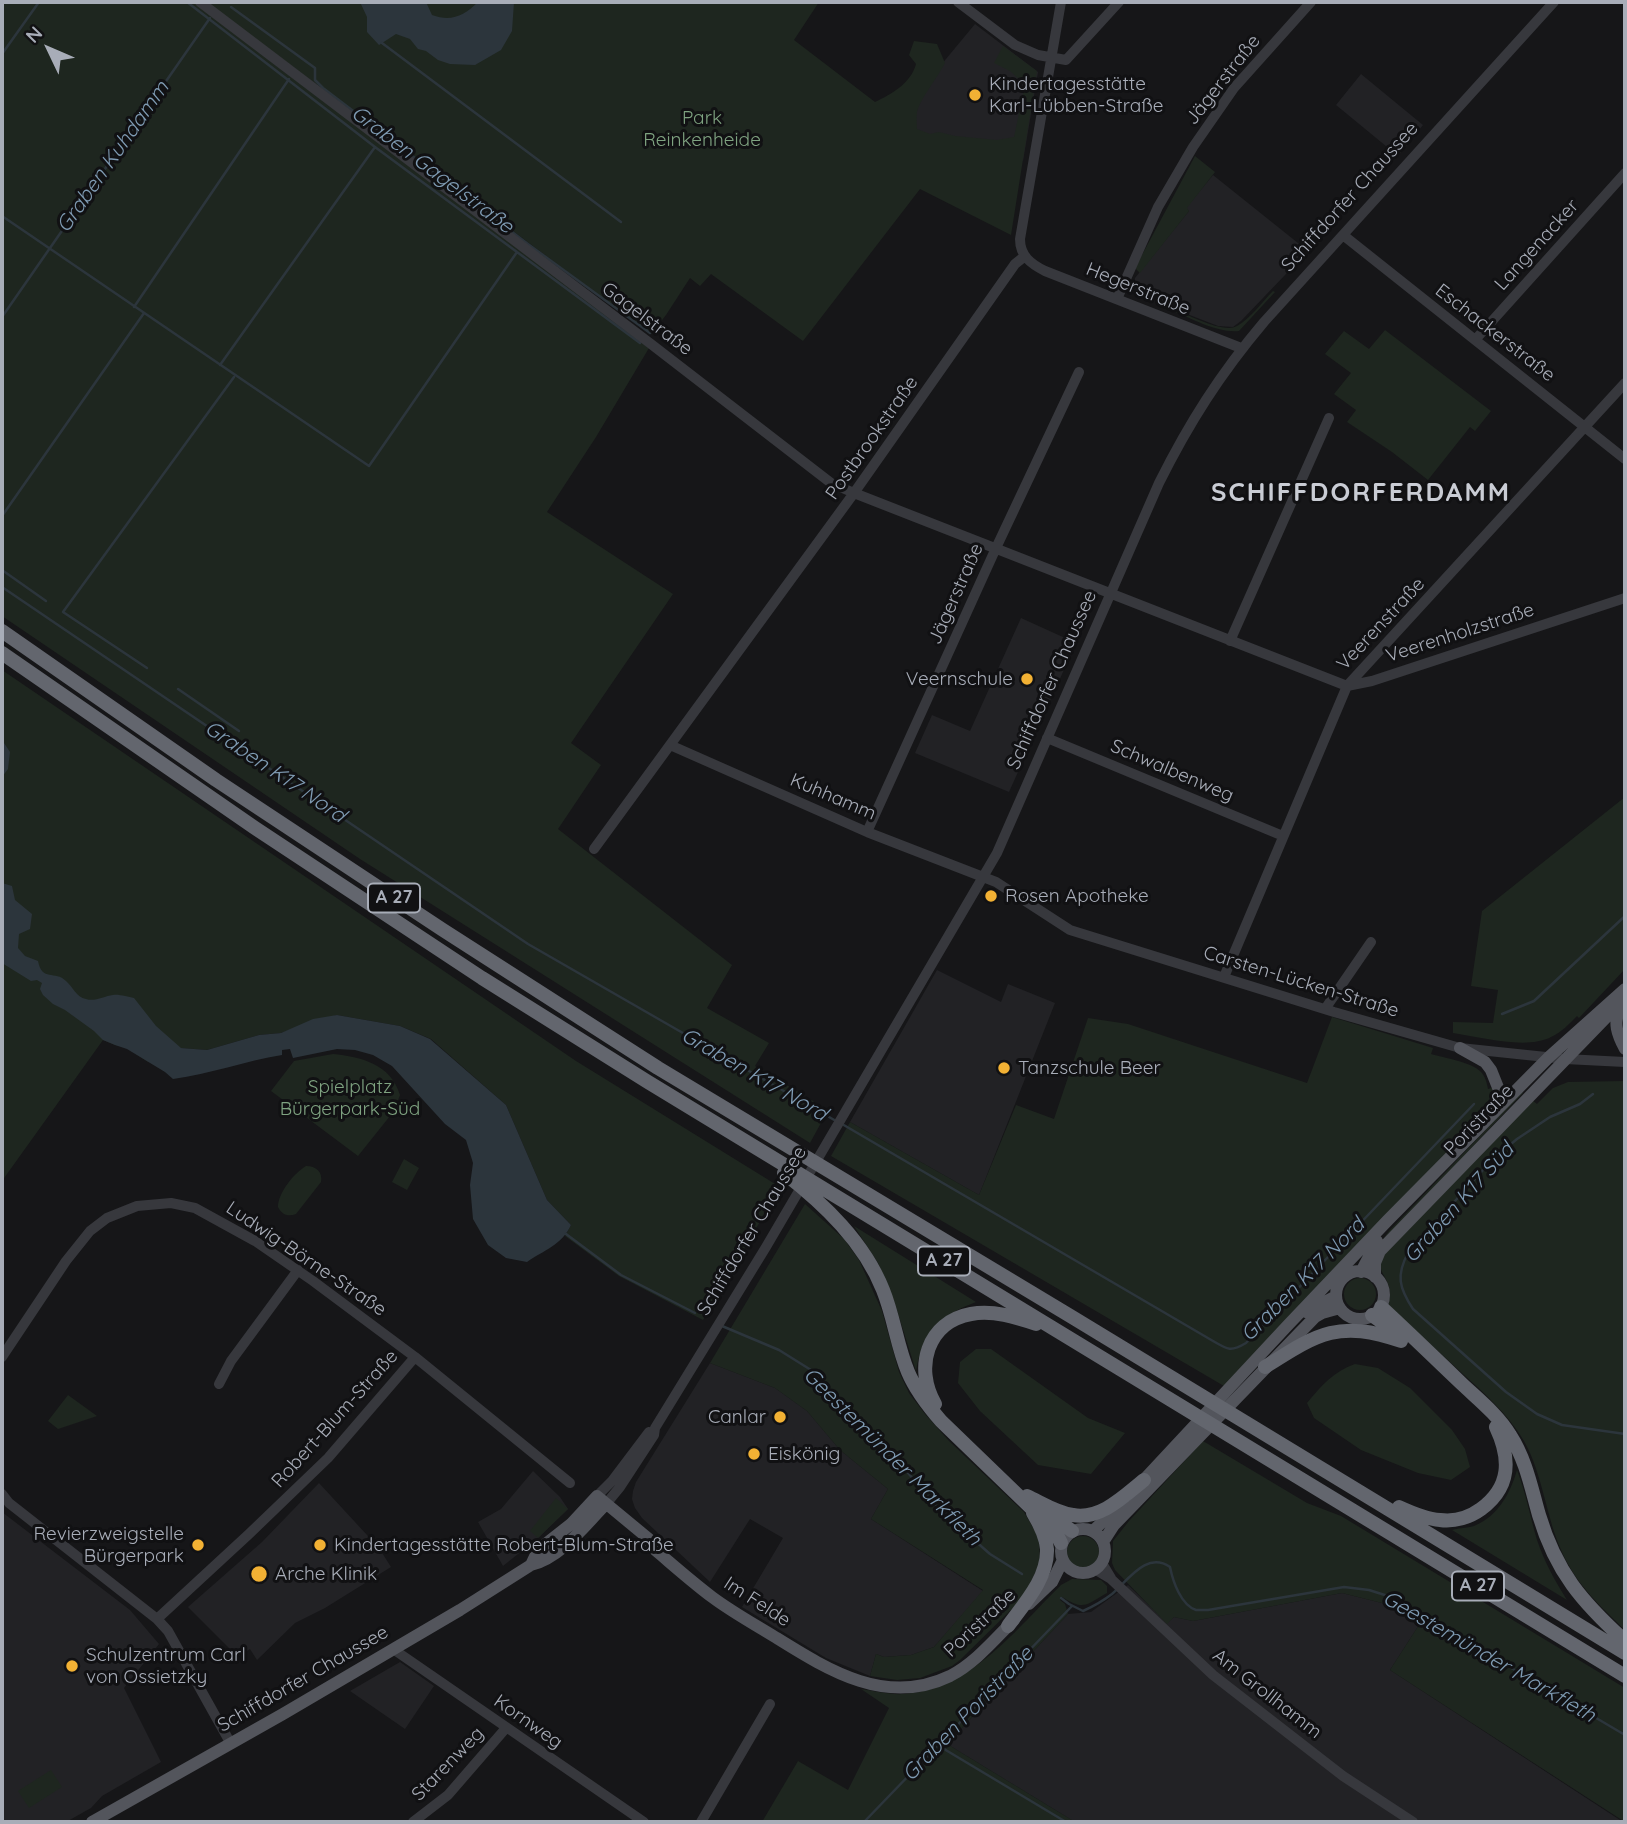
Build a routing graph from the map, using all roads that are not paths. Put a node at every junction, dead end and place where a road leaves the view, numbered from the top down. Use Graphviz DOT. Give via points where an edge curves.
graph roads {
  1 [pos="200,2"];
  2 [pos="958,2"];
  3 [pos="1061,2"];
  4 [pos="1119,2"];
  5 [pos="1311,2"];
  6 [pos="1554,2"];
  7 [pos="1051,58"];
  8 [pos="1625,173"];
  9 [pos="1343,235"];
  10 [pos="1025,256"];
  11 [pos="1117,299"];
  12 [pos="1475,340"];
  13 [pos="1241,348"];
  14 [pos="1079,372"];
  15 [pos="1625,383"];
  16 [pos="1329,418"];
  17 [pos="1585,427"];
  18 [pos="1625,459"];
  19 [pos="854,494"];
  20 [pos="996,548"];
  21 [pos="1111,594"];
  22 [pos="1625,598"];
  23 [pos="2,631"];
  24 [pos="1230,641"];
  25 [pos="2,653"];
  26 [pos="1347,686"];
  27 [pos="1047,738"];
  28 [pos="670,745"];
  29 [pos="867,832"];
  30 [pos="1283,836"];
  31 [pos="594,849"];
  32 [pos="984,877"];
  33 [pos="1371,942"];
  34 [pos="1224,976"];
  35 [pos="1625,995"];
  36 [pos="1325,1009"];
  37 [pos="1460,1048"];
  38 [pos="1625,1049"];
  39 [pos="1549,1057"];
  40 [pos="1565,1059"];
  41 [pos="1625,1062"];
  42 [pos="1488,1120"];
  43 [pos="819,1194"];
  44 [pos="1388,1220"];
  45 [pos="298,1270"];
  46 [pos="1361,1272"];
  47 [pos="1375,1277"];
  48 [pos="1338,1302"];
  49 [pos="1376,1311"];
  50 [pos="1288,1325"];
  51 [pos="1064,1334"];
  52 [pos="1412,1344"];
  53 [pos="2,1357"];
  54 [pos="415,1357"];
  55 [pos="1265,1367"];
  56 [pos="219,1384"];
  57 [pos="1144,1480"];
  58 [pos="1344,1482"];
  59 [pos="570,1483"];
  60 [pos="2,1494"];
  61 [pos="1029,1501"];
  62 [pos="599,1503"];
  63 [pos="1072,1531"];
  64 [pos="1094,1531"];
  65 [pos="1103,1542"];
  66 [pos="1061,1543"];
  67 [pos="1099,1566"];
  68 [pos="1067,1567"];
  69 [pos="157,1619"];
  70 [pos="1008,1626"];
  71 [pos="1625,1641"];
  72 [pos="393,1649"];
  73 [pos="1625,1653"];
  74 [pos="1625,1676"];
  75 [pos="846,1677"];
  76 [pos="770,1704"];
  77 [pos="506,1728"];
  78 [pos="231,1744"];
  79 [pos="639,1821"];
  80 [pos="92,1822"];
  81 [pos="413,1822"];
  82 [pos="701,1822"];
  83 [pos="1413,1822"];
  1 -- 19 [label="street, Gagelstraße" via="831,483"];
  2 -- 7 [label="street" via="1015,45"];
  3 -- 7 [label="street"];
  4 -- 7 [label="street" via="1066,60"];
  5 -- 11 [label="street, Jägerstraße" via="1234,88 1193,147 1158,207"];
  6 -- 9 [label="street, Schiffdorfer Chaussee"];
  7 -- 10 [label="street" via="1020,239"];
  8 -- 12 [label="street, Langenacker"];
  9 -- 12 [label="street, Eschackerstraße"];
  9 -- 13 [label="street, Schiffdorfer Chaussee"];
  10 -- 11 [label="street, Hegerstraße" via="1045,271"];
  10 -- 19 [label="street, Postbrookstraße"];
  11 -- 13 [label="street, Hegerstraße"];
  12 -- 17 [label="street, Eschackerstraße"];
  13 -- 21 [label="street, Schiffdorfer Chaussee" via="1182,436"];
  14 -- 20 [label="street, Jägerstraße"];
  15 -- 17 [label="street, Veerenstraße"];
  16 -- 24 [label="street"];
  17 -- 18 [label="street, Eschackerstraße"];
  17 -- 26 [label="street, Veerenstraße"];
  19 -- 20 [label="street, Gagelstraße"];
  19 -- 28 [label="street, Postbrookstraße"];
  20 -- 21 [label="street, Gagelstraße"];
  20 -- 29 [label="street, Jägerstraße"];
  21 -- 24 [label="street"];
  21 -- 27 [label="street, Schiffdorfer Chaussee"];
  22 -- 26 [label="street, Veerenholzstraße"];
  23 -- 58 [label="highway, A 27" via="216,780 658,1068"];
  24 -- 26 [label="street"];
  25 -- 43 [label="highway, A 27" via="254,828"];
  26 -- 30 [label="street, Veerenstraße"];
  27 -- 30 [label="street, Schwalbenweg"];
  27 -- 32 [label="street, Schiffdorfer Chaussee"];
  28 -- 29 [label="street, Kuhhamm"];
  28 -- 31 [label="street, Postbrookstraße"];
  29 -- 32 [label="street, Kuhhamm"];
  30 -- 34 [label="street, Veerenstraße"];
  32 -- 34 [label="street, Carsten-Lücken-Straße" via="1070,930"];
  32 -- 62 [label="street, Schiffdorfer Chaussee" via="654,1435 620,1487"];
  33 -- 36 [label="street"];
  34 -- 36 [label="street, Carsten-Lücken-Straße"];
  35 -- 38 [label="main road" via="1616,1023"];
  35 -- 39 [label="main road, Poristraße"];
  35 -- 40 [label="main road, Poristraße"];
  36 -- 37 [label="street, Carsten-Lücken-Straße"];
  37 -- 39 [label="street, Carsten-Lücken-Straße"];
  37 -- 42 [label="main road" via="1492,1070 1499,1098"];
  39 -- 40 [label="street, Carsten-Lücken-Straße"];
  39 -- 42 [label="main road, Poristraße"];
  40 -- 41 [label="street, Carsten-Lücken-Straße"];
  40 -- 47 [label="main road, Poristraße" via="1380,1251"];
  42 -- 44 [label="main road, Poristraße"];
  43 -- 51 [label="highway, A 27"];
  43 -- 61 [label="highway" via="873,1269 907,1371 926,1403"];
  44 -- 46 [label="main road, Poristraße"];
  44 -- 50 [label="main road, Poristraße"];
  45 -- 53 [label="street, Ludwig-Börne-Straße" via="195,1208 171,1203 127,1209 107,1218 77,1245"];
  45 -- 54 [label="street, Ludwig-Börne-Straße"];
  45 -- 56 [label="street"];
  46 -- 47 [label="main road"];
  46 -- 48 [label="main road, Poristraße" via="1343,1278 1337,1289"];
  47 -- 49 [label="main road, Poristraße" via="1383,1300"];
  48 -- 49 [label="main road" via="1351,1317 1365,1318"];
  48 -- 50 [label="main road, Poristraße" via="1314,1307"];
  48 -- 55 [label="main road, Poristraße" via="1315,1317"];
  49 -- 52 [label="highway"];
  49 -- 71 [label="highway" via="1487,1407 1509,1433 1528,1470 1539,1516 1562,1571 1588,1606"];
  50 -- 57 [label="main road, Poristraße"];
  51 -- 61 [label="highway" via="1021,1319 970,1314 937,1334 925,1361 924,1374 938,1409"];
  51 -- 74 [label="highway, A 27"];
  52 -- 55 [label="highway" via="1359,1330 1332,1332 1303,1343"];
  52 -- 58 [label="highway" via="1496,1427 1507,1462 1501,1487 1492,1501 1474,1514 1440,1520 1415,1514"];
  54 -- 59 [label="street, Ludwig-Börne-Straße"];
  54 -- 69 [label="street, Robert-Blum-Straße" via="328,1458"];
  55 -- 65 [label="main road, Poristraße"];
  57 -- 61 [label="highway" via="1109,1507 1083,1516"];
  57 -- 64 [label="main road, Poristraße"];
  58 -- 73 [label="highway, A 27"];
  60 -- 69 [label="street"];
  61 -- 63 [label="highway"];
  61 -- 66 [label="highway"];
  61 -- 70 [label="highway" via="1047,1547 1046,1563"];
  62 -- 72 [label="main road, Schiffdorfer Chaussee" via="538,1550 531,1564"];
  62 -- 75 [label="main road, Im Felde" via="649,1539 654,1549 713,1598"];
  63 -- 64 [label="main road"];
  63 -- 66 [label="main road"];
  64 -- 65 [label="main road"];
  65 -- 67 [label="main road" via="1105,1553"];
  66 -- 68 [label="main road, Poristraße"];
  67 -- 68 [label="main road" via="1084,1574"];
  67 -- 83 [label="street, Am Grollhamm" via="1213,1675 1343,1776"];
  68 -- 70 [label="main road, Poristraße"];
  69 -- 78 [label="street"];
  70 -- 75 [label="main road, Poristraße" via="963,1668 936,1681 903,1688"];
  72 -- 77 [label="street, Kornweg"];
  72 -- 78 [label="main road, Schiffdorfer Chaussee"];
  76 -- 82 [label="street"];
  77 -- 79 [label="street, Kornweg"];
  77 -- 81 [label="street, Starenweg" via="453,1790"];
  78 -- 80 [label="main road, Schiffdorfer Chaussee"];
}
